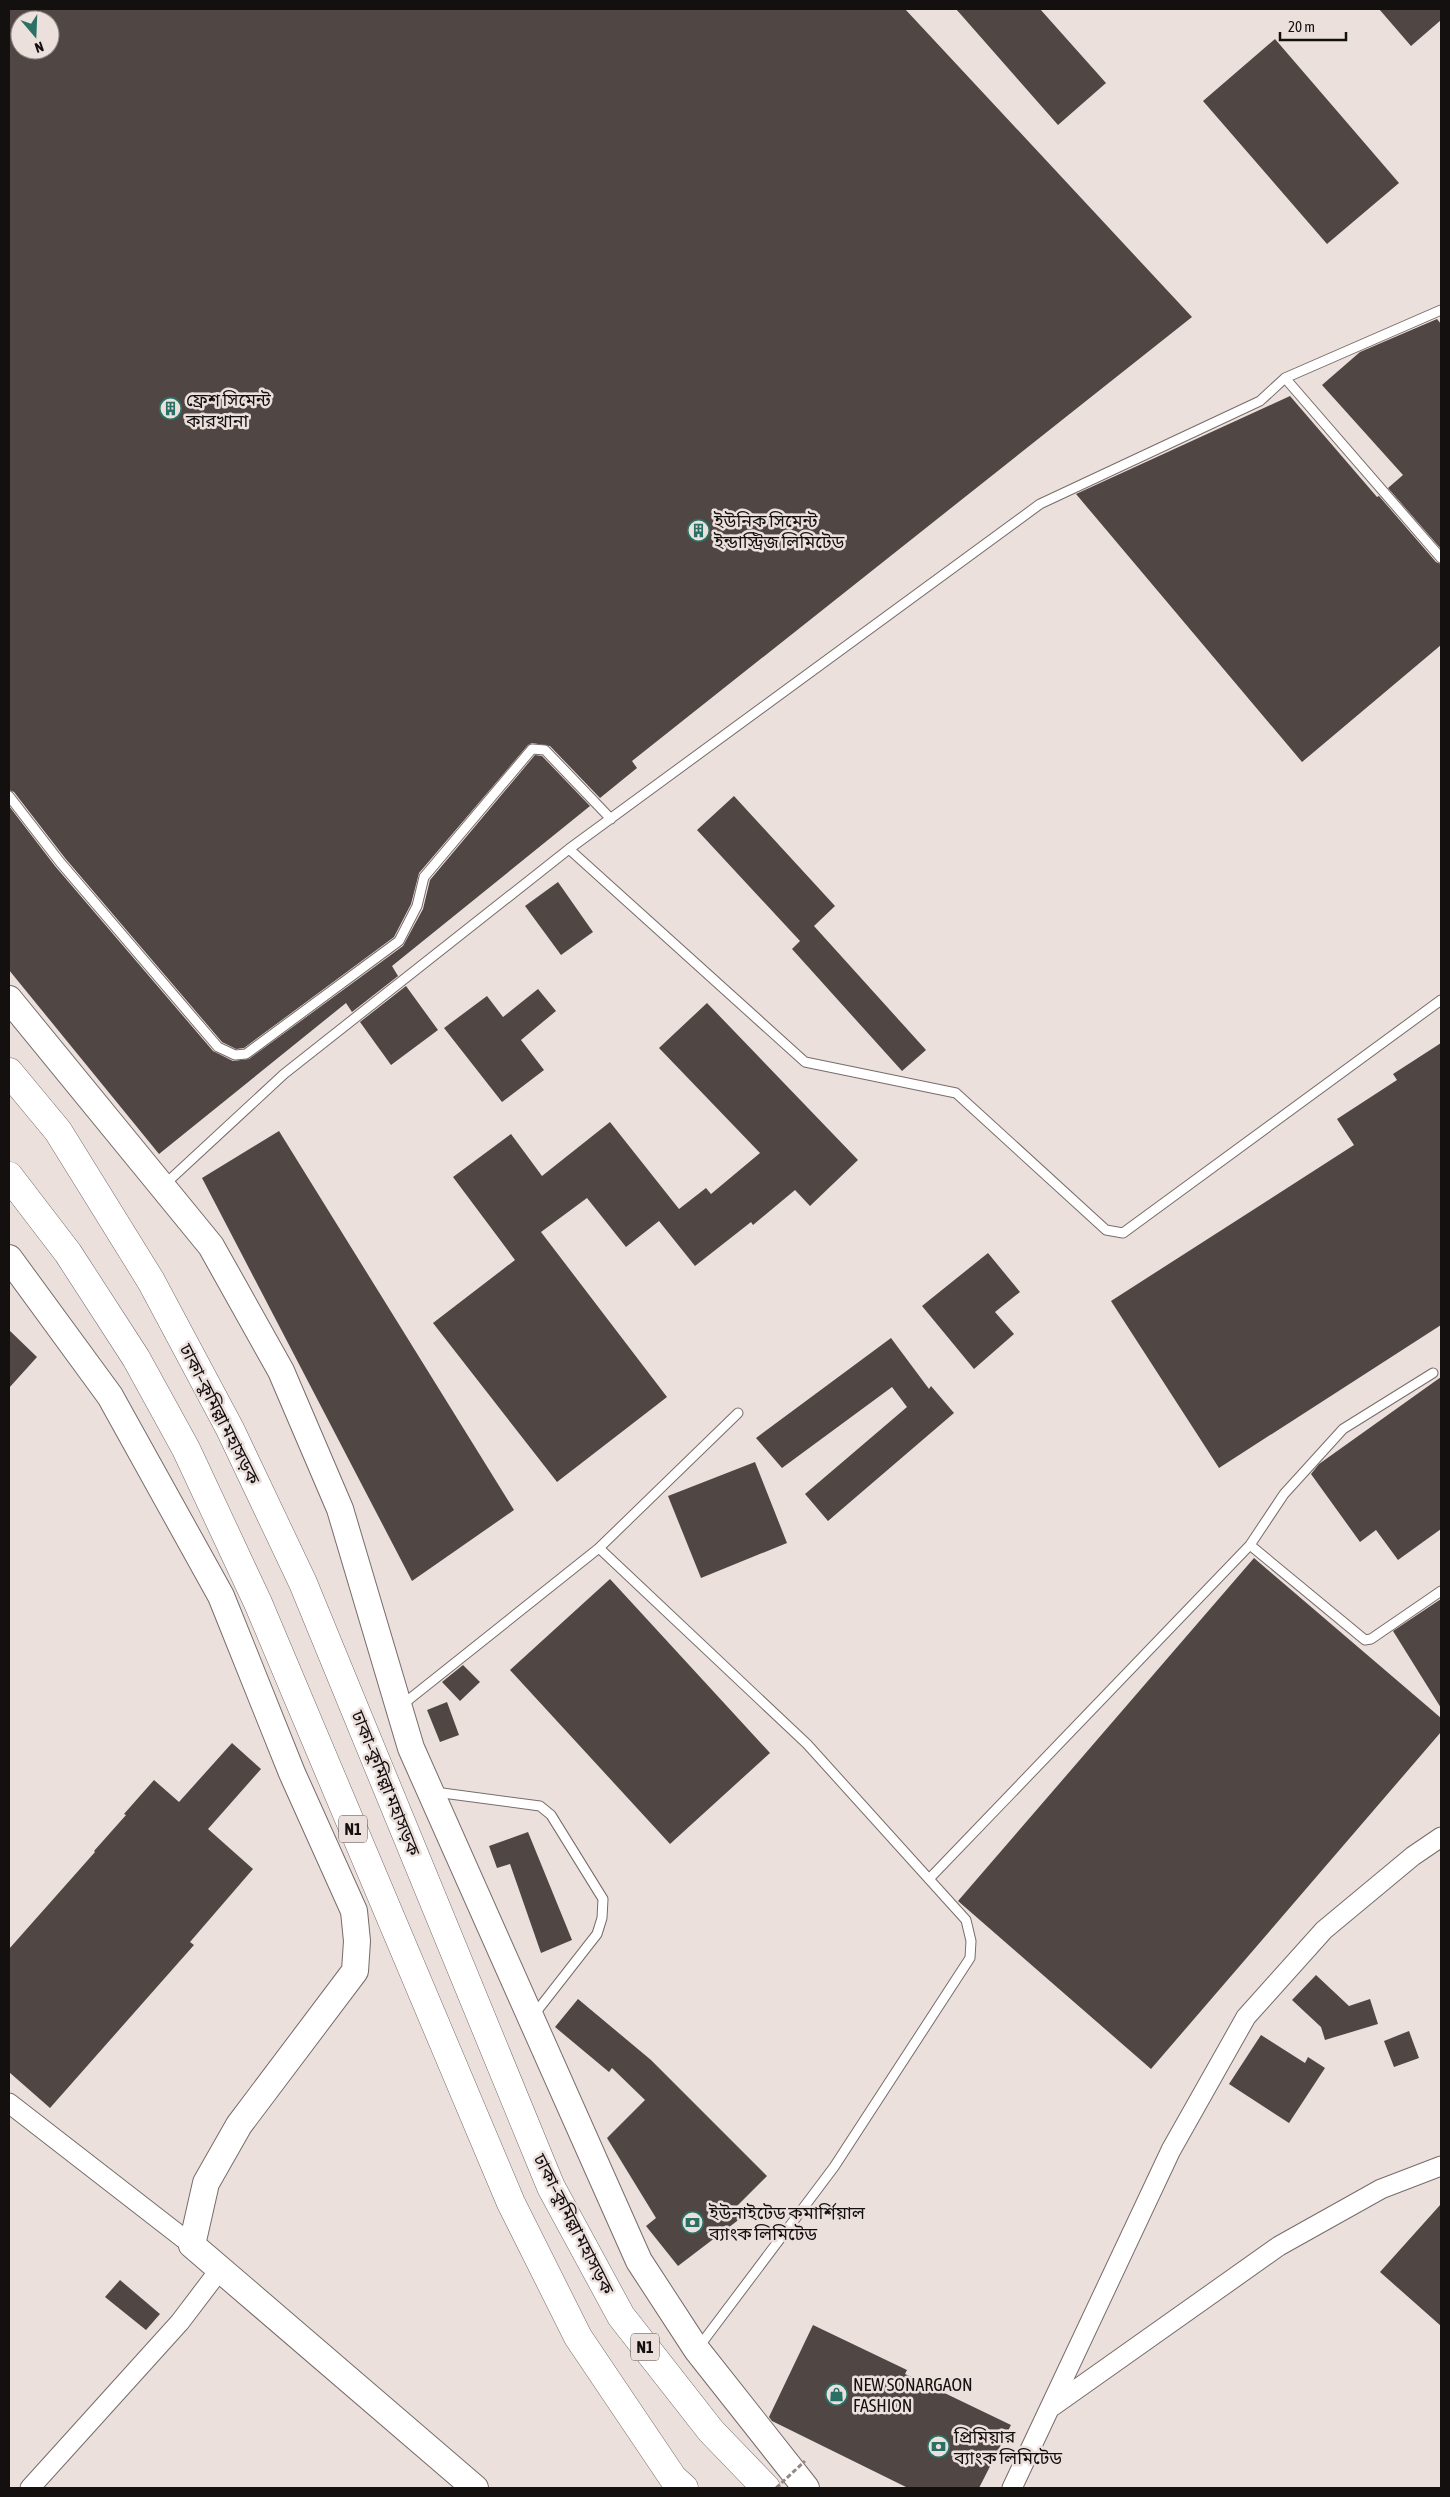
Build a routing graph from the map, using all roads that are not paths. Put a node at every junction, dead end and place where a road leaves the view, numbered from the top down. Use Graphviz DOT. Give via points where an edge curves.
graph roads {
  1 [pos="1441,310"];
  2 [pos="1285,378"];
  3 [pos="1441,558"];
  4 [pos="9,796"];
  5 [pos="611,819"];
  6 [pos="569,849"];
  7 [pos="9,999"];
  8 [pos="1441,1000"];
  9 [pos="9,1072"];
  10 [pos="9,1176"];
  11 [pos="163,1186"];
  12 [pos="9,1258"];
  13 [pos="1433,1373"];
  14 [pos="738,1413"];
  15 [pos="1250,1545"];
  16 [pos="599,1548"];
  17 [pos="1441,1591"];
  18 [pos="399,1708"];
  19 [pos="430,1792"];
  20 [pos="1441,1837"];
  21 [pos="929,1879"];
  22 [pos="530,2019"];
  23 [pos="9,2103"];
  24 [pos="1441,2166"];
  25 [pos="192,2245"];
  26 [pos="221,2268"];
  27 [pos="697,2350"];
  28 [pos="1052,2407"];
  29 [pos="679,2485"];
  30 [pos="30,2488"];
  31 [pos="475,2488"];
  32 [pos="766,2488"];
  33 [pos="806,2488"];
  34 [pos="1012,2488"];
  1 -- 2 [label="lane"];
  2 -- 3 [label="lane"];
  2 -- 5 [label="lane" via="1260,401 1040,504"];
  4 -- 5 [label="lane" via="60,862 218,1047 235,1055 246,1054 399,940 417,906 424,877 532,749 545,750"];
  5 -- 6 [label="lane"];
  6 -- 8 [label="lane" via="805,1062 956,1093 1106,1230 1123,1234"];
  6 -- 11 [label="lane" via="284,1074"];
  7 -- 11 [label="street"];
  9 -- 32 [label="highway, ঢাকা–কুমিল্লা মহাসড়ক / N1" via="58,1131 140,1264 230,1430 303,1583 551,2187 621,2316 711,2431"];
  10 -- 29 [label="highway, N1" via="68,1254 136,1358 186,1449 258,1603 511,2203 578,2337"];
  11 -- 18 [label="street" via="212,1246 281,1371 340,1510"];
  12 -- 25 [label="street" via="110,1396 221,1596 292,1773 354,1911 355,1971 239,2126 206,2183"];
  13 -- 15 [label="lane" via="1343,1428 1284,1494"];
  14 -- 16 [label="lane"];
  15 -- 17 [label="lane" via="1365,1640 1371,1640"];
  15 -- 21 [label="lane"];
  16 -- 18 [label="lane"];
  16 -- 21 [label="lane" via="807,1744"];
  18 -- 19 [label="street" via="411,1748"];
  19 -- 22 [label="street"];
  19 -- 22 [label="lane" via="540,1806 551,1814 604,1899 597,1934"];
  20 -- 28 [label="street" via="1413,1856 1324,1930 1246,2016 1171,2150"];
  21 -- 27 [label="lane" via="966,1920 971,1941 970,1958 834,2167"];
  22 -- 27 [label="street" via="638,2261"];
  23 -- 25 [label="street"];
  24 -- 28 [label="street" via="1381,2189 1279,2246"];
  25 -- 26 [label="street"];
  26 -- 30 [label="street" via="180,2322"];
  26 -- 31 [label="street"];
  27 -- 33 [label="street"];
  28 -- 34 [label="street"];
}
